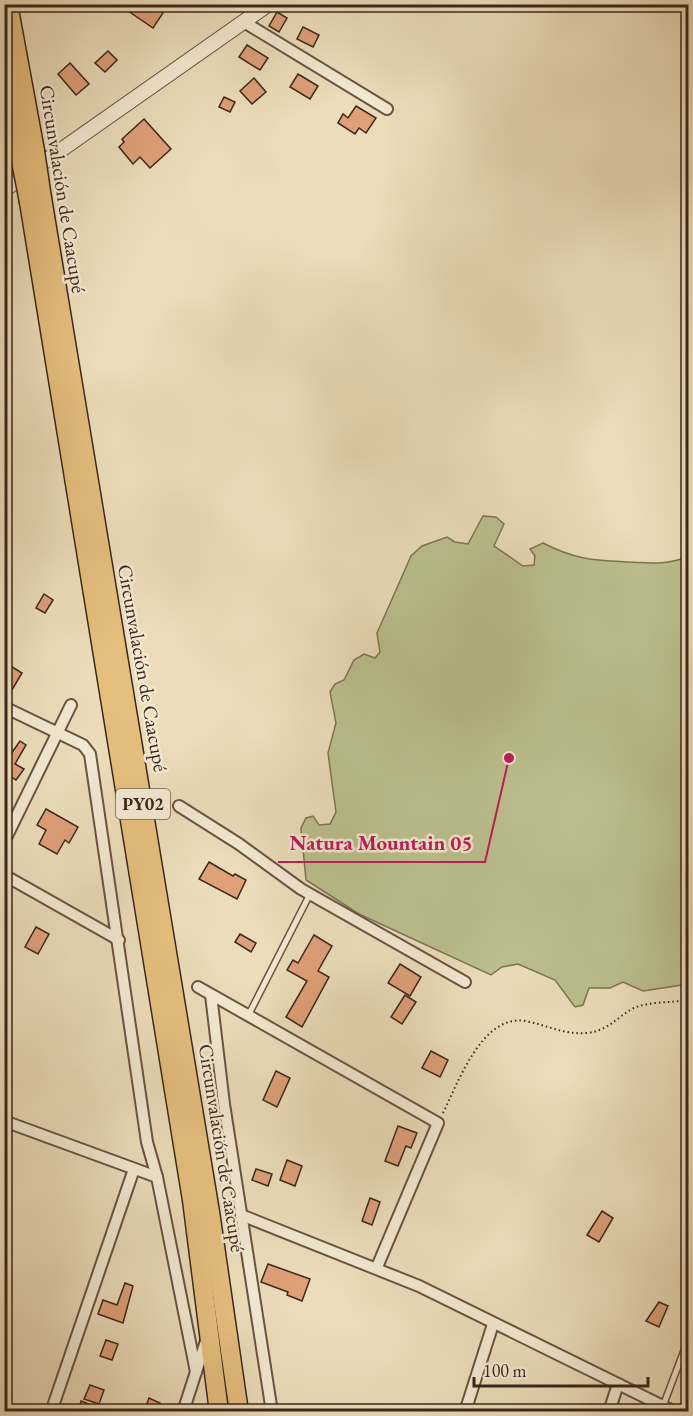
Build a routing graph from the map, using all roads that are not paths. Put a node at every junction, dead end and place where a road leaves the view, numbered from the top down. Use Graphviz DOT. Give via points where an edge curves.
graph roads {
  1 [pos="8,4"];
  2 [pos="269,4"];
  3 [pos="244,22"];
  4 [pos="4,73"];
  5 [pos="387,109"];
  6 [pos="27,154"];
  7 [pos="4,190"];
  8 [pos="35,200"];
  9 [pos="71,705"];
  10 [pos="4,707"];
  11 [pos="58,734"];
  12 [pos="179,806"];
  13 [pos="4,842"];
  14 [pos="4,875"];
  15 [pos="310,894"];
  16 [pos="119,940"];
  17 [pos="465,982"];
  18 [pos="198,987"];
  19 [pos="211,995"];
  20 [pos="248,1016"];
  21 [pos="4,1121"];
  22 [pos="134,1169"];
  23 [pos="157,1177"];
  24 [pos="241,1215"];
  25 [pos="377,1267"];
  26 [pos="494,1324"];
  27 [pos="210,1331"];
  28 [pos="688,1340"];
  29 [pos="196,1372"];
  30 [pos="618,1384"];
  31 [pos="663,1406"];
  32 [pos="51,1412"];
  33 [pos="183,1412"];
  34 [pos="219,1412"];
  35 [pos="239,1412"];
  36 [pos="272,1412"];
  37 [pos="465,1412"];
  38 [pos="609,1412"];
  39 [pos="675,1412"];
  1 -- 6 [label="highway, Circunvalación de Caacupé / PY02"];
  2 -- 3 [label="street"];
  3 -- 5 [label="street"];
  3 -- 7 [label="street"];
  4 -- 6 [label="highway, Circunvalación de Caacupé / PY02"];
  6 -- 8 [label="highway, Circunvalación de Caacupé / PY02, bridge"];
  8 -- 27 [label="highway, Circunvalación de Caacupé / PY02"];
  8 -- 35 [label="highway, Circunvalación de Caacupé / PY02" via="208,1201"];
  9 -- 11 [label="street"];
  10 -- 11 [label="street"];
  11 -- 13 [label="street"];
  11 -- 16 [label="street" via="83,745 90,754"];
  12 -- 15 [label="street"];
  14 -- 16 [label="street"];
  15 -- 17 [label="street"];
  15 -- 20 [label="lane"];
  16 -- 23 [label="street" via="147,1142"];
  18 -- 19 [label="street"];
  19 -- 20 [label="street"];
  19 -- 24 [label="street"];
  20 -- 25 [label="street" via="438,1123"];
  21 -- 22 [label="street"];
  22 -- 23 [label="street"];
  22 -- 32 [label="street"];
  23 -- 29 [label="street"];
  24 -- 25 [label="street"];
  24 -- 36 [label="street"];
  25 -- 26 [label="street"];
  26 -- 30 [label="street"];
  26 -- 37 [label="street"];
  27 -- 29 [label="street"];
  27 -- 34 [label="highway, Circunvalación de Caacupé / PY02"];
  28 -- 31 [label="lane"];
  29 -- 33 [label="street"];
  30 -- 31 [label="street"];
  30 -- 38 [label="street"];
  31 -- 39 [label="street"];
}
